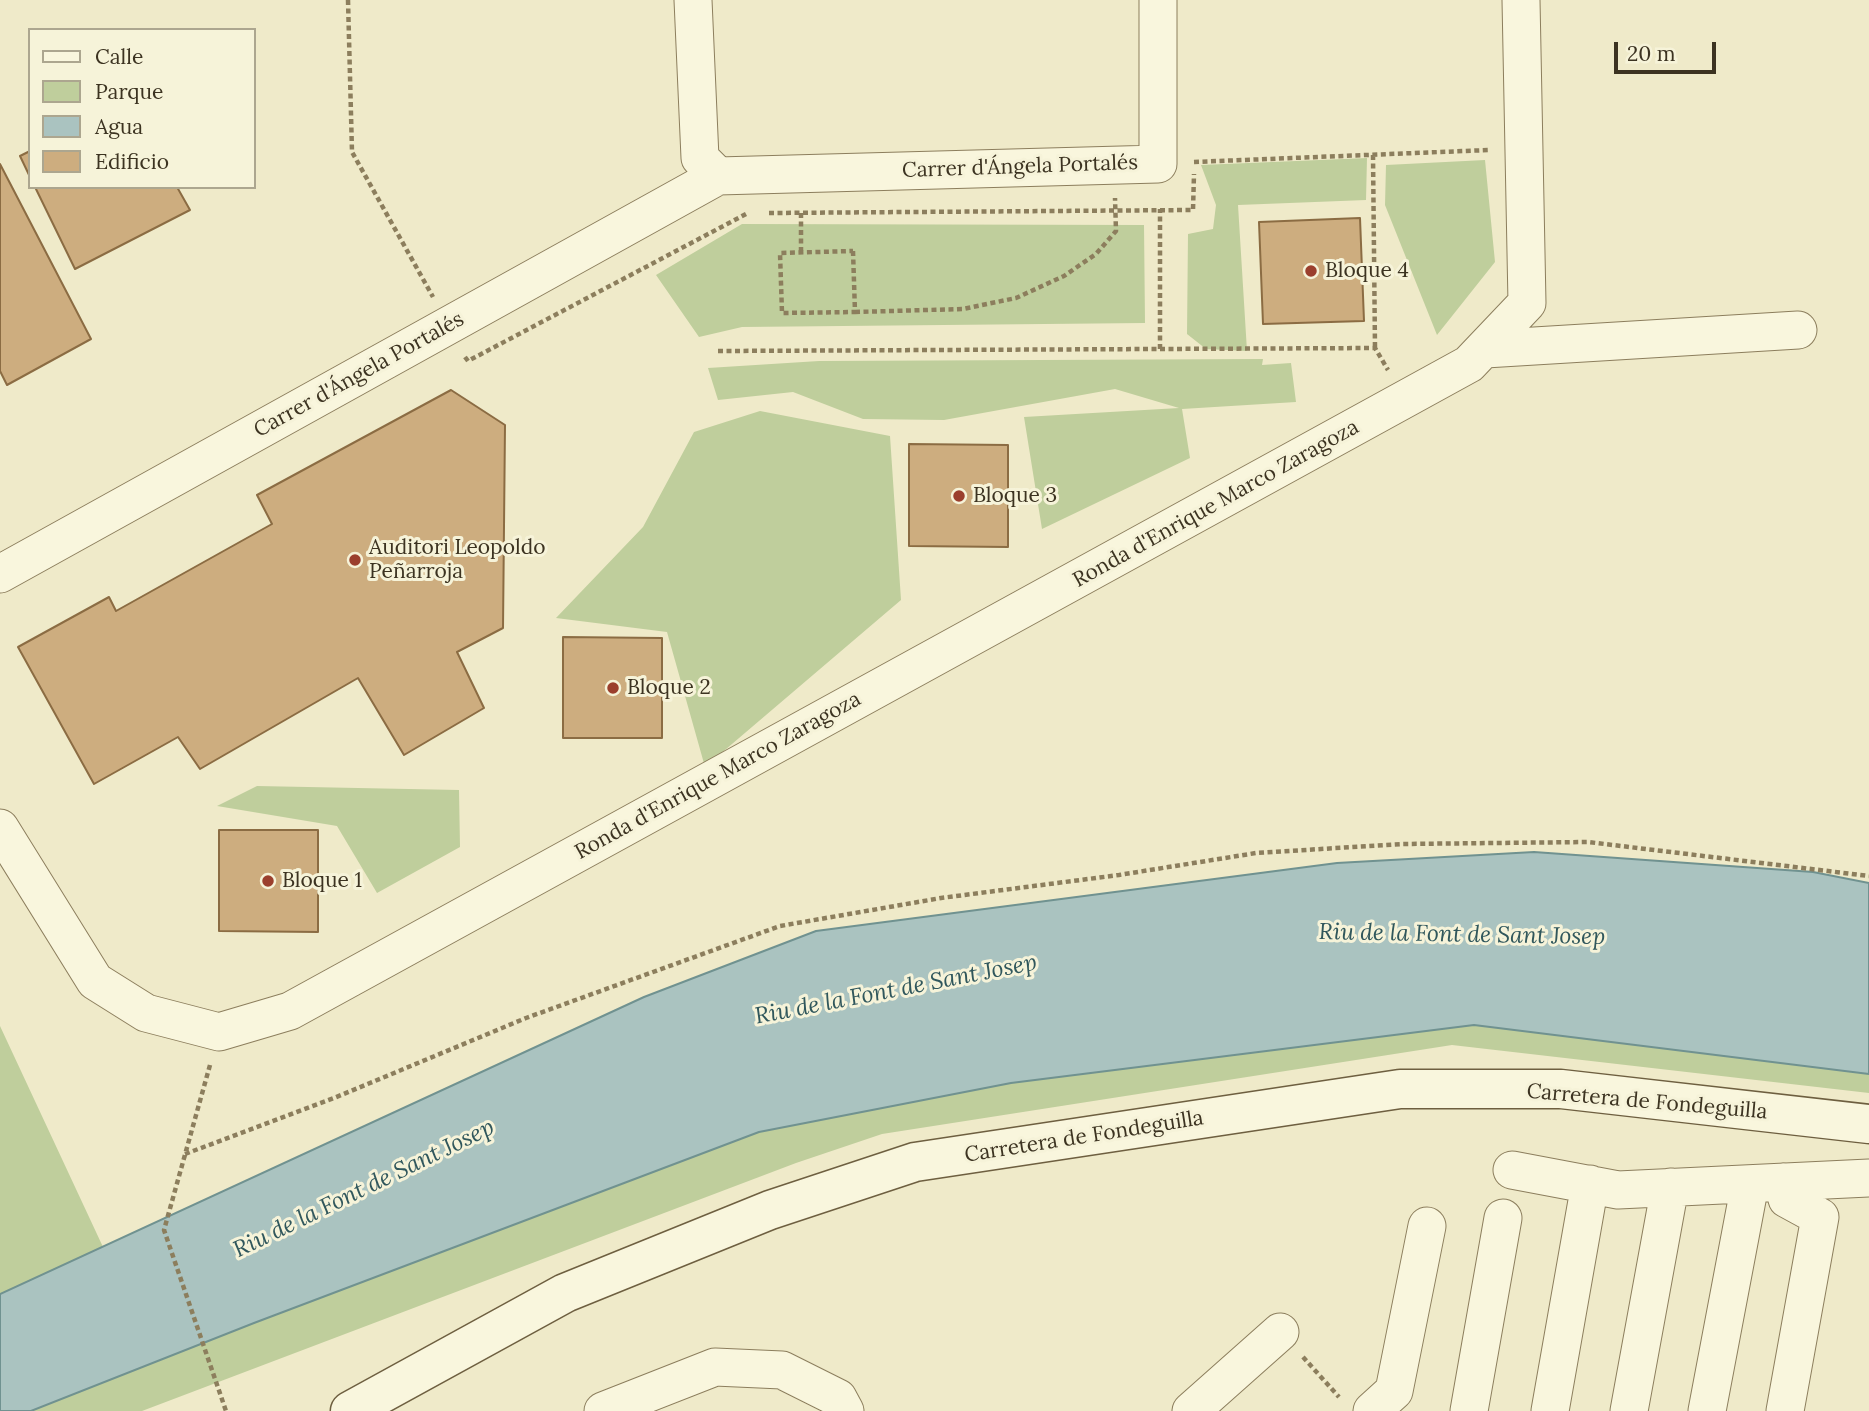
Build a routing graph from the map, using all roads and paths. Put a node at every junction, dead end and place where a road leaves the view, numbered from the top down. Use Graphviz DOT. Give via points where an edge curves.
graph roads {
  1 [pos="348,0"];
  2 [pos="693,0"];
  3 [pos="1158,0"];
  4 [pos="1521,0"];
  5 [pos="1524,148"];
  6 [pos="1373,155"];
  7 [pos="1195,162"];
  8 [pos="1158,164"];
  9 [pos="1115,165"];
  10 [pos="718,176"];
  11 [pos="1115,208"];
  12 [pos="1160,209"];
  13 [pos="801,213"];
  14 [pos="755,214"];
  15 [pos="766,214"];
  16 [pos="801,252"];
  17 [pos="855,312"];
  18 [pos="448,325"];
  19 [pos="1798,330"];
  20 [pos="1375,348"];
  21 [pos="1160,349"];
  22 [pos="1485,349"];
  23 [pos="718,351"];
  24 [pos="1405,400"];
  25 [pos="0,574"];
  26 [pos="0,828"];
  27 [pos="1869,876"];
  28 [pos="219,1032"];
  29 [pos="1869,1124"];
  30 [pos="185,1154"];
  31 [pos="1512,1170"];
  32 [pos="1869,1178"];
  33 [pos="1766,1183"];
  34 [pos="1591,1184"];
  35 [pos="1670,1187"];
  36 [pos="1503,1218"];
  37 [pos="1427,1226"];
  38 [pos="1280,1332"];
  39 [pos="1357,1406"];
  40 [pos="226,1411"];
  41 [pos="350,1411"];
  42 [pos="603,1411"];
  43 [pos="845,1411"];
  44 [pos="1191,1411"];
  45 [pos="1469,1411"];
  46 [pos="1550,1411"];
  47 [pos="1629,1411"];
  48 [pos="1707,1411"];
  49 [pos="1785,1411"];
  1 -- 18 [label="path" via="352,152"];
  2 -- 10 [label="street" via="700,158"];
  3 -- 8 [label="street, Carrer d'Ángela Portalés"];
  4 -- 5 [label="street, Ronda d'Enrique Marco Zaragoza"];
  5 -- 6 [label="path"];
  5 -- 22 [label="street, Ronda d'Enrique Marco Zaragoza" via="1527,303"];
  6 -- 7 [label="path"];
  6 -- 20 [label="path"];
  7 -- 8 [label="path"];
  7 -- 12 [label="path" via="1193,210"];
  8 -- 9 [label="street, Carrer d'Ángela Portalés"];
  9 -- 10 [label="street, Carrer d'Ángela Portalés"];
  9 -- 11 [label="path"];
  10 -- 18 [label="street, Carrer d'Ángela Portalés"];
  11 -- 12 [label="path"];
  11 -- 13 [label="path"];
  11 -- 17 [label="path" via="1116,232 1096,254 1065,276 1016,298 963,309"];
  12 -- 21 [label="path"];
  13 -- 15 [label="path"];
  13 -- 16 [label="path"];
  14 -- 18 [label="path" via="743,214 468,361"];
  16 -- 17 [label="path" via="853,251"];
  16 -- 17 [label="path" via="780,253 782,313"];
  18 -- 25 [label="street, Carrer d'Ángela Portalés"];
  19 -- 22 [label="street"];
  20 -- 21 [label="path"];
  20 -- 24 [label="path"];
  21 -- 23 [label="path"];
  22 -- 24 [label="street, Ronda d'Enrique Marco Zaragoza" via="1469,365"];
  24 -- 28 [label="street, Ronda d'Enrique Marco Zaragoza" via="290,1011"];
  26 -- 28 [label="street" via="95,981 146,1013"];
  27 -- 30 [label="path" via="1588,842 1402,844 1256,853 941,898 780,926 526,1018"];
  28 -- 30 [label="path"];
  29 -- 41 [label="main road, Carretera de Fondeguilla" via="1560,1089 1400,1089 915,1162 769,1210 565,1293"];
  30 -- 40 [label="path" via="164,1230"];
  31 -- 34 [label="street"];
  32 -- 33 [label="street"];
  33 -- 35 [label="street"];
  33 -- 48 [label="street"];
  33 -- 49 [label="street" via="1821,1217"];
  34 -- 35 [label="street" via="1618,1190"];
  34 -- 46 [label="street"];
  35 -- 47 [label="street"];
  36 -- 45 [label="street"];
  37 -- 39 [label="street" via="1394,1391"];
  38 -- 39 [label="path"];
  38 -- 44 [label="street"];
  42 -- 43 [label="street" via="715,1367 782,1370 838,1398"];
}
